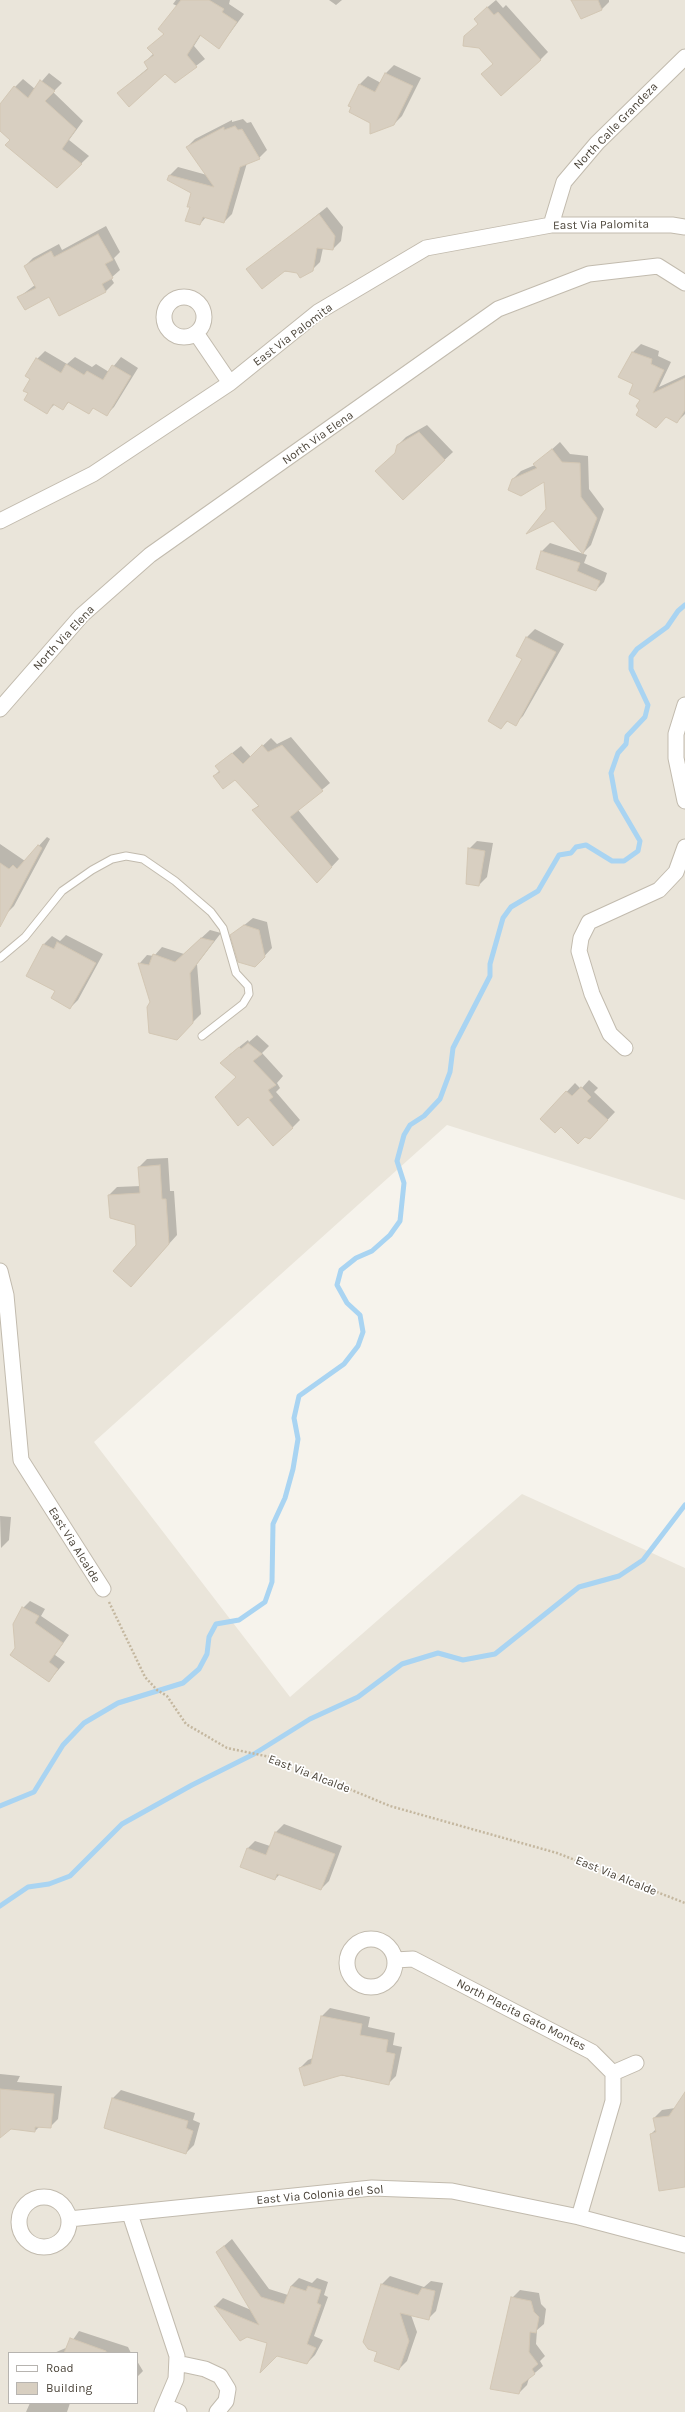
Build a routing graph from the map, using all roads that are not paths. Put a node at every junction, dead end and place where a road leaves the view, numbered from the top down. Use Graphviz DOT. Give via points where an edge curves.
graph roads {
  1 [pos="685,57"];
  2 [pos="551,225"];
  3 [pos="685,227"];
  4 [pos="685,283"];
  5 [pos="196,333"];
  6 [pos="230,383"];
  7 [pos="0,521"];
  8 [pos="685,705"];
  9 [pos="0,709"];
  10 [pos="685,801"];
  11 [pos="685,847"];
  12 [pos="0,958"];
  13 [pos="202,1036"];
  14 [pos="625,1048"];
  15 [pos="0,1271"];
  16 [pos="103,1589"];
  17 [pos="395,1960"];
  18 [pos="636,2063"];
  19 [pos="613,2073"];
  20 [pos="130,2214"];
  21 [pos="579,2217"];
  22 [pos="69,2219"];
  23 [pos="685,2245"];
  24 [pos="177,2363"];
  25 [pos="164,2409"];
  26 [pos="179,2412"];
  27 [pos="217,2412"];
  1 -- 2 [label="street, North Calle Grandeza" via="597,143 564,182"];
  2 -- 3 [label="street, East Via Palomita"];
  2 -- 6 [label="street, East Via Palomita" via="426,248 318,312"];
  4 -- 9 [label="street, North Via Elena" via="658,266 589,274 498,309 150,555 82,615"];
  5 -- 6 [label="street"];
  6 -- 7 [label="street, East Via Palomita" via="94,474"];
  8 -- 10 [label="street" via="676,734 676,758"];
  11 -- 14 [label="street" via="676,872 659,890 588,922 581,938 579,951 592,994 610,1034"];
  12 -- 13 [label="lane" via="25,937 62,891 92,870 112,859 126,856 143,859 176,881 212,912 223,928 236,974 248,986 249,994 243,1004"];
  15 -- 16 [label="street, East Via Alcalde" via="6,1295 21,1460"];
  17 -- 19 [label="street, North Placita Gato Montes" via="413,1959 586,2048"];
  18 -- 19 [label="street"];
  19 -- 21 [label="street" via="613,2101"];
  20 -- 21 [label="street, East Via Colonia del Sol" via="372,2188 452,2191"];
  20 -- 22 [label="street, East Via Colonia del Sol"];
  20 -- 24 [label="street" via="177,2356"];
  21 -- 23 [label="street, East Via Colonia del Sol"];
  24 -- 25 [label="street" via="176,2379"];
  24 -- 27 [label="street" via="205,2369 220,2376 228,2389 226,2401"];
  25 -- 26 [label="street"];
}
